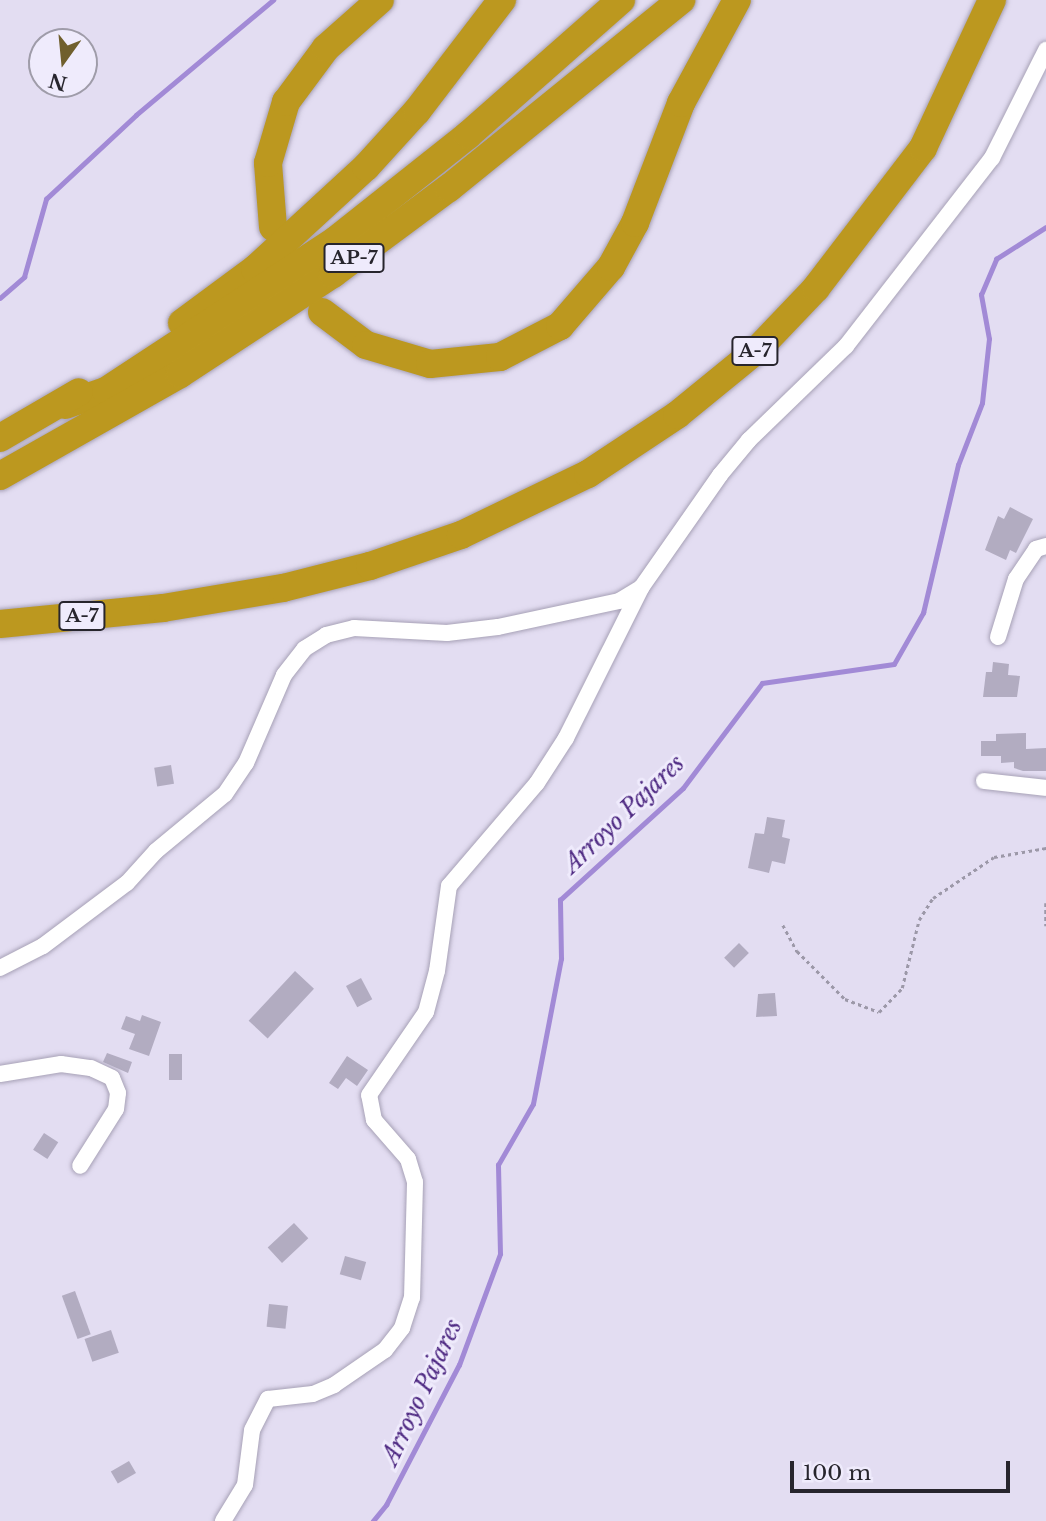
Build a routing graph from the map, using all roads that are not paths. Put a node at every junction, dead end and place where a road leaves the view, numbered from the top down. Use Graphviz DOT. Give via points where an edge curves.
graph roads {
  1 [pos="380,0"];
  2 [pos="502,0"];
  3 [pos="621,0"];
  4 [pos="681,0"];
  5 [pos="737,0"];
  6 [pos="992,0"];
  7 [pos="1012,0"];
  8 [pos="1046,50"];
  9 [pos="923,148"];
  10 [pos="273,227"];
  11 [pos="322,312"];
  12 [pos="65,405"];
  13 [pos="0,438"];
  14 [pos="0,476"];
  15 [pos="1046,546"];
  16 [pos="640,588"];
  17 [pos="0,624"];
  18 [pos="998,637"];
  19 [pos="984,781"];
  20 [pos="1046,788"];
  21 [pos="0,968"];
  22 [pos="0,1074"];
  23 [pos="80,1166"];
  24 [pos="223,1521"];
  1 -- 10 [label="highway" via="326,48 286,102 268,163"];
  2 -- 12 [label="highway" via="417,111 314,219 255,269"];
  3 -- 12 [label="highway, AP-7" via="468,135 337,239 106,391"];
  4 -- 14 [label="highway, AP-7" via="449,188 333,274 180,374"];
  5 -- 11 [label="highway" via="681,103 635,223 611,267 560,326 500,357 430,364 366,345"];
  6 -- 9 [label="highway, A-7"];
  7 -- 9 [label="highway" via="945,127"];
  8 -- 16 [label="street" via="992,158 846,346 749,440 720,475"];
  9 -- 17 [label="highway, A-7" via="816,288 758,349 677,415 588,474 461,535 370,566 283,588 163,608"];
  12 -- 13 [label="highway"];
  15 -- 18 [label="street" via="1036,548 1016,579"];
  16 -- 21 [label="street" via="618,601 498,627 447,633 354,628 326,635 304,649 284,675 246,763 225,794 156,851 127,883 43,946"];
  16 -- 24 [label="street" via="559,749 537,783 449,886 438,971 426,1012 369,1095 374,1120 408,1159 415,1182 416,1276 402,1328 385,1350 334,1385 313,1394 268,1399 252,1430 245,1485"];
  19 -- 20 [label="street"];
  22 -- 23 [label="street" via="61,1064 91,1068 112,1078 118,1093 117,1109"];
}
